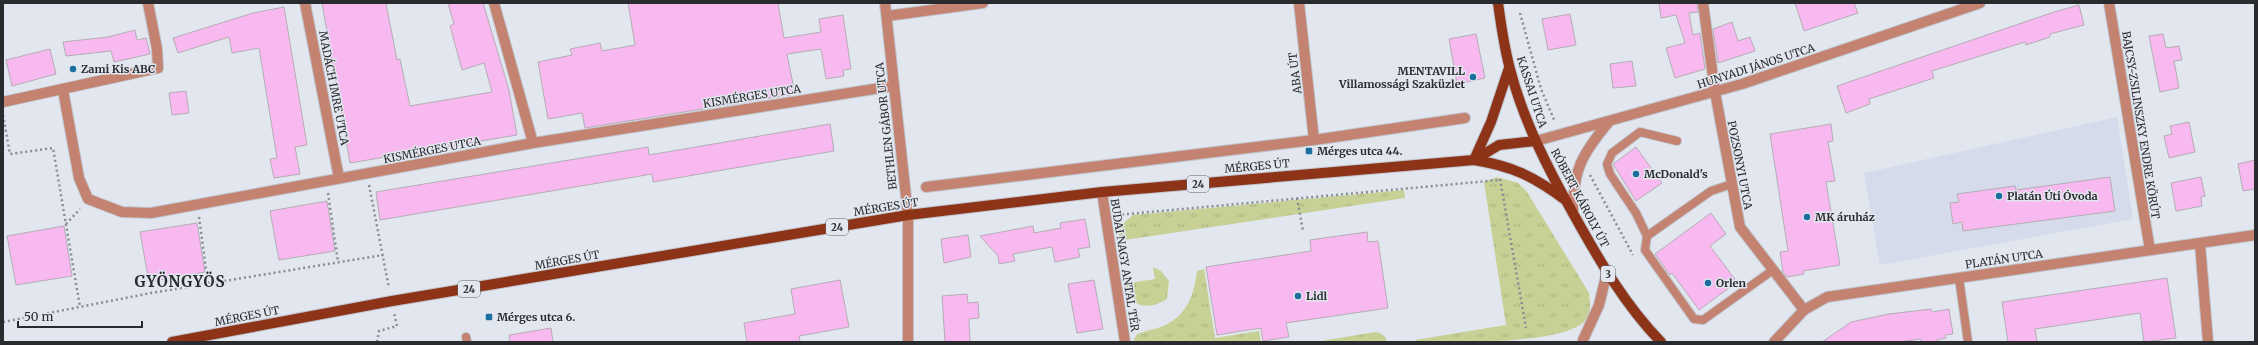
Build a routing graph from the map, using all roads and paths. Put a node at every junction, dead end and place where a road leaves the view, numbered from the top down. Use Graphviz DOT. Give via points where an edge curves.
graph roads {
  1 [pos="148,3"];
  2 [pos="305,3"];
  3 [pos="494,3"];
  4 [pos="885,3"];
  5 [pos="983,3"];
  6 [pos="1299,3"];
  7 [pos="1498,3"];
  8 [pos="1703,3"];
  9 [pos="1980,3"];
  10 [pos="2109,3"];
  11 [pos="1520,13"];
  12 [pos="887,16"];
  13 [pos="1509,68"];
  14 [pos="893,86"];
  15 [pos="63,90"];
  16 [pos="1715,92"];
  17 [pos="3,102"];
  18 [pos="3,115"];
  19 [pos="1465,118"];
  20 [pos="1608,123"];
  21 [pos="1565,134"];
  22 [pos="1314,140"];
  23 [pos="1536,141"];
  24 [pos="1677,141"];
  25 [pos="533,143"];
  26 [pos="1474,160"];
  27 [pos="1503,164"];
  28 [pos="367,174"];
  29 [pos="340,178"];
  30 [pos="1500,179"];
  31 [pos="326,181"];
  32 [pos="1732,184"];
  33 [pos="926,187"];
  34 [pos="1102,192"];
  35 [pos="1297,198"];
  36 [pos="88,199"];
  37 [pos="1565,200"];
  38 [pos="197,205"];
  39 [pos="1573,213"];
  40 [pos="908,215"];
  41 [pos="1105,216"];
  42 [pos="66,225"];
  43 [pos="1303,231"];
  44 [pos="2255,235"];
  45 [pos="1647,236"];
  46 [pos="2200,244"];
  47 [pos="2150,250"];
  48 [pos="383,255"];
  49 [pos="338,262"];
  50 [pos="1773,270"];
  51 [pos="1607,272"];
  52 [pos="1959,278"];
  53 [pos="208,284"];
  54 [pos="392,301"];
  55 [pos="80,307"];
  56 [pos="1804,310"];
  57 [pos="3,322"];
  58 [pos="1526,328"];
  59 [pos="1582,341"];
  60 [pos="172,342"];
  61 [pos="377,342"];
  62 [pos="908,342"];
  63 [pos="1125,342"];
  64 [pos="1661,342"];
  65 [pos="1774,342"];
  66 [pos="1968,342"];
  67 [pos="2208,342"];
  1 -- 15 [label="street" via="158,68"];
  2 -- 29 [label="street, MADÁCH IMRE UTCA"];
  3 -- 25 [label="street"];
  4 -- 12 [label="street, BETHLEN GÁBOR UTCA"];
  5 -- 12 [label="street"];
  6 -- 22 [label="street, ABA ÚT"];
  7 -- 13 [label="main road, KASSAI UTCA / 3"];
  8 -- 16 [label="street, POZSONYI UTCA"];
  9 -- 16 [label="street, HUNYADI JÁNOS UTCA"];
  10 -- 47 [label="street, BAJCSY-ZSILINSZKY ENDRE KÖRÚT"];
  11 -- 21 [label="path" via="1541,90 1553,119"];
  12 -- 14 [label="street, BETHLEN GÁBOR UTCA"];
  13 -- 23 [label="main road, KASSAI UTCA / 3"];
  13 -- 26 [label="main road" via="1491,122"];
  14 -- 25 [label="street, KISMÉRGES UTCA"];
  14 -- 40 [label="street, BETHLEN GÁBOR UTCA"];
  15 -- 17 [label="street"];
  15 -- 36 [label="street" via="79,178"];
  16 -- 20 [label="street, HUNYADI JÁNOS UTCA"];
  16 -- 32 [label="street, POZSONYI UTCA"];
  18 -- 42 [label="path" via="10,154 53,148"];
  19 -- 22 [label="street, MÉRGES ÚT"];
  20 -- 21 [label="street, HUNYADI JÁNOS UTCA"];
  20 -- 39 [label="street" via="1588,148 1579,165 1573,187"];
  21 -- 23 [label="street, HUNYADI JÁNOS UTCA"];
  22 -- 33 [label="street, MÉRGES ÚT"];
  23 -- 26 [label="main road, MÉRGES ÚT / 24" via="1499,145"];
  23 -- 37 [label="main road, RÓBERT KÁROLY ÚT / 3"];
  24 -- 45 [label="lane" via="1640,132 1612,153 1607,164 1610,174 1636,213"];
  25 -- 28 [label="street, KISMÉRGES UTCA"];
  26 -- 27 [label="main road"];
  26 -- 34 [label="main road, MÉRGES ÚT / 24"];
  27 -- 30 [label="path"];
  27 -- 37 [label="main road" via="1538,180"];
  28 -- 29 [label="street, KISMÉRGES UTCA"];
  28 -- 48 [label="path"];
  29 -- 31 [label="street, KISMÉRGES UTCA"];
  30 -- 35 [label="path"];
  30 -- 58 [label="path"];
  31 -- 38 [label="street, KISMÉRGES UTCA"];
  31 -- 49 [label="path"];
  32 -- 45 [label="lane" via="1711,190"];
  32 -- 50 [label="street, POZSONYI UTCA" via="1740,227"];
  34 -- 40 [label="main road, MÉRGES ÚT / 24"];
  34 -- 41 [label="street, BUDAI NAGY ANTAL TÉR"];
  35 -- 41 [label="path"];
  35 -- 43 [label="path"];
  36 -- 38 [label="street, KISMÉRGES UTCA" via="122,212 152,213"];
  36 -- 42 [label="path"];
  37 -- 39 [label="main road, RÓBERT KÁROLY ÚT / 3"];
  38 -- 53 [label="path"];
  39 -- 51 [label="main road, RÓBERT KÁROLY ÚT / 3"];
  40 -- 54 [label="main road, MÉRGES ÚT / 24"];
  40 -- 62 [label="street, BETHLEN GÁBOR UTCA"];
  41 -- 63 [label="street, BUDAI NAGY ANTAL TÉR"];
  42 -- 55 [label="path"];
  44 -- 46 [label="street, PLATÁN UTCA"];
  45 -- 50 [label="lane" via="1645,250 1694,319 1703,320"];
  46 -- 47 [label="street, PLATÁN UTCA"];
  46 -- 67 [label="street"];
  47 -- 52 [label="street, PLATÁN UTCA"];
  48 -- 49 [label="path"];
  48 -- 54 [label="path"];
  49 -- 53 [label="path"];
  50 -- 56 [label="street, POZSONYI UTCA"];
  51 -- 59 [label="street" via="1599,305"];
  51 -- 64 [label="main road, RÓBERT KÁROLY ÚT / 3"];
  52 -- 56 [label="street, PLATÁN UTCA" via="1827,297"];
  52 -- 66 [label="lane"];
  53 -- 55 [label="path"];
  54 -- 60 [label="main road, MÉRGES ÚT / 24"];
  54 -- 61 [label="path" via="397,326 379,331"];
  55 -- 57 [label="path"];
  56 -- 65 [label="street, PLATÁN UTCA"];
}
